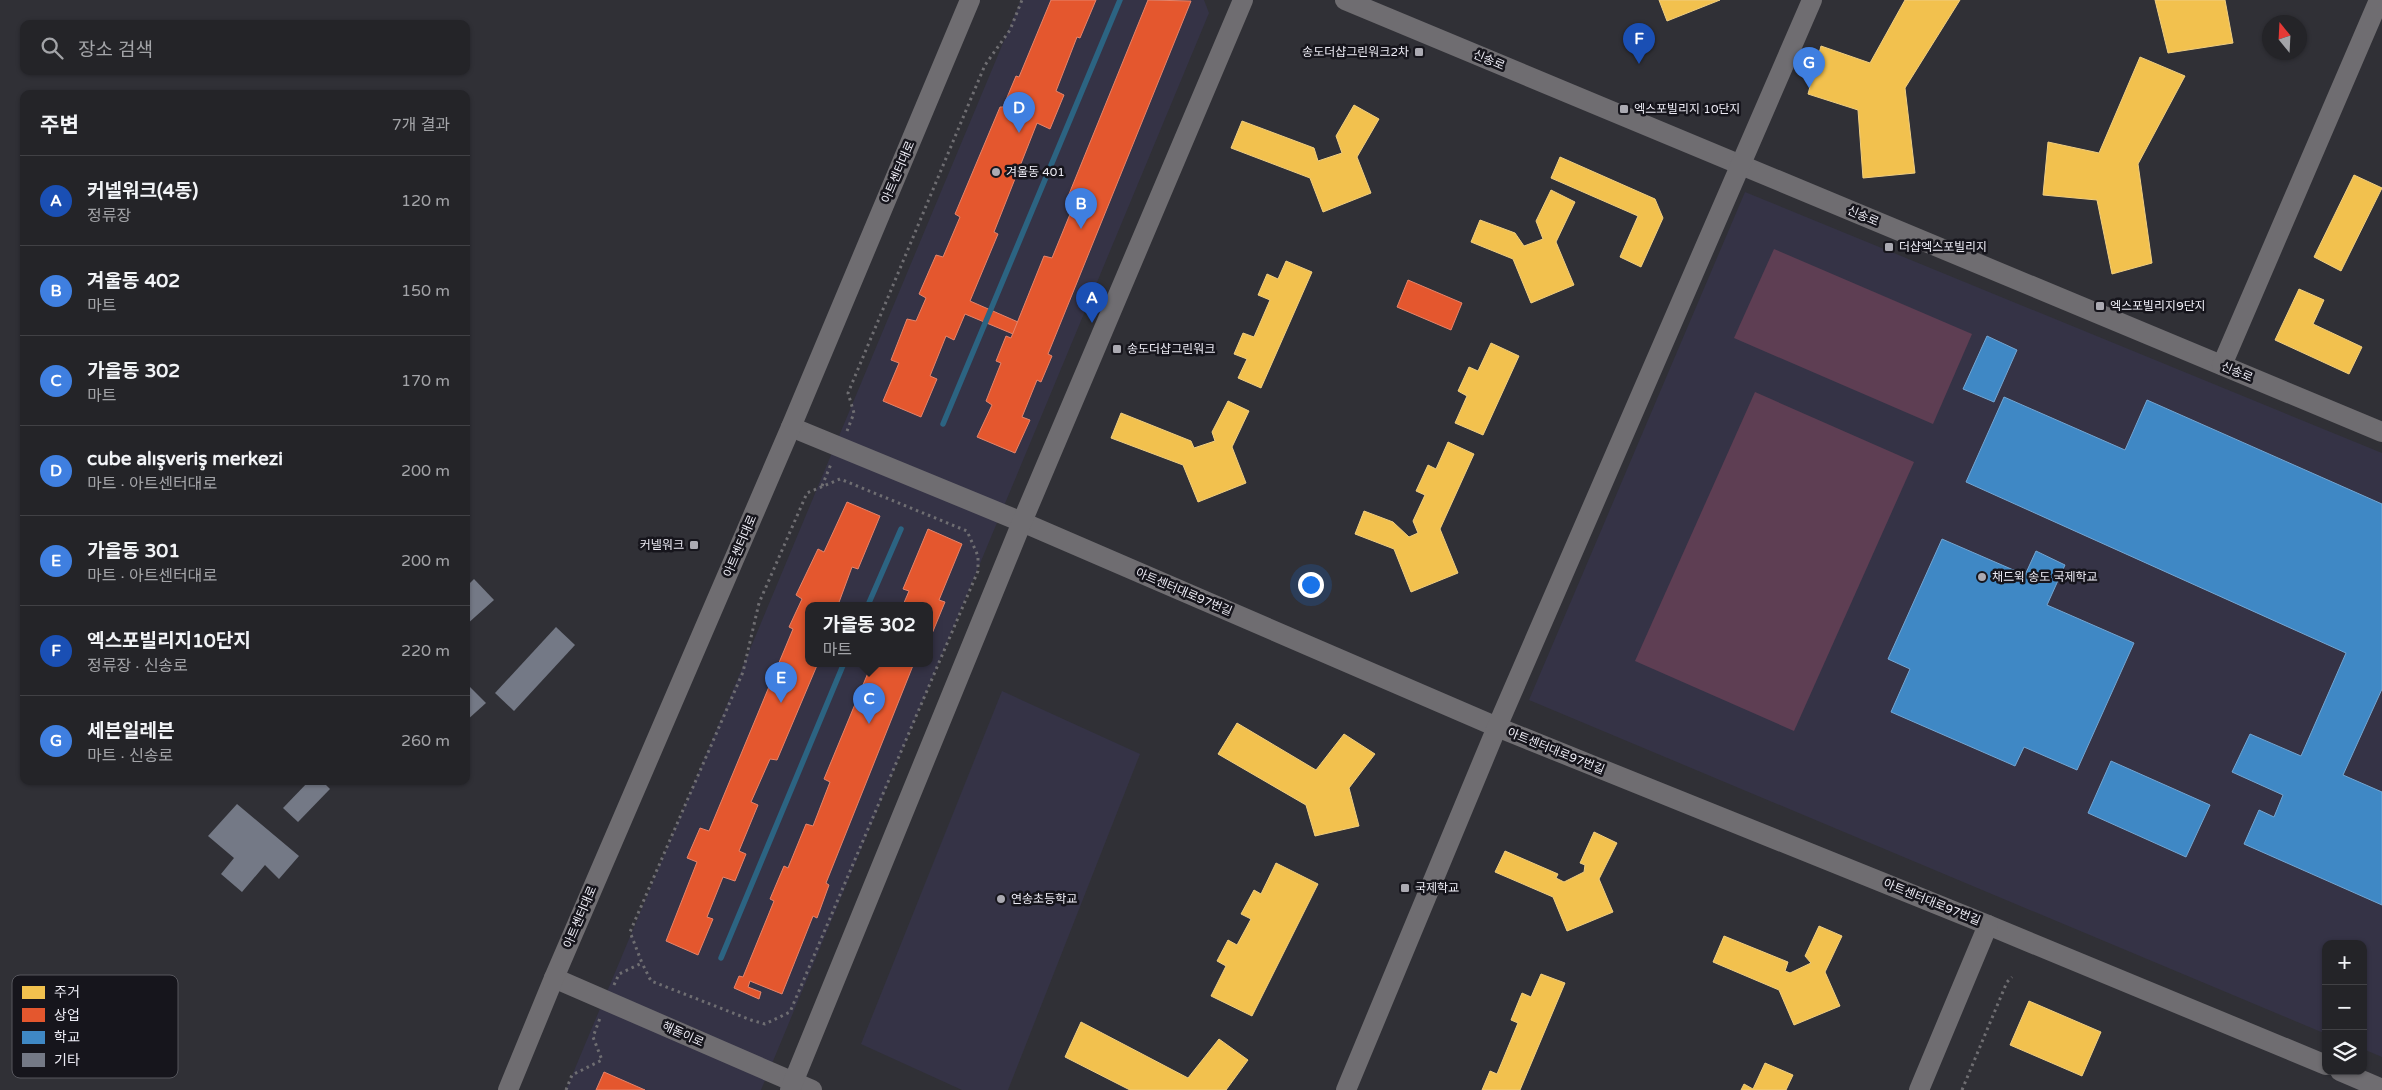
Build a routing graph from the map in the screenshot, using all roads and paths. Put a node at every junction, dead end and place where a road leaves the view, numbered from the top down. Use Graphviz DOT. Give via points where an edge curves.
graph roads {
  1 [pos="970,0"];
  2 [pos="1022,0"];
  3 [pos="1243,0"];
  4 [pos="1344,0"];
  5 [pos="1812,0"];
  6 [pos="2379,0"];
  7 [pos="1740,165"];
  8 [pos="2222,365"];
  9 [pos="791,428"];
  10 [pos="847,431"];
  11 [pos="2382,432"];
  12 [pos="828,470"];
  13 [pos="822,486"];
  14 [pos="1022,522"];
  15 [pos="1497,727"];
  16 [pos="1988,924"];
  17 [pos="642,963"];
  18 [pos="2012,977"];
  19 [pos="554,978"];
  20 [pos="615,983"];
  21 [pos="596,1028"];
  22 [pos="2322,1063"];
  23 [pos="2349,1075"];
  24 [pos="792,1086"];
  25 [pos="2382,1089"];
  26 [pos="508,1090"];
  27 [pos="566,1090"];
  28 [pos="812,1090"];
  29 [pos="1346,1090"];
  30 [pos="1919,1090"];
  31 [pos="1962,1090"];
  1 -- 9 [label="street, 아트센터대로"];
  2 -- 10 [label="path" via="1010,30 985,65 848,393 854,413"];
  3 -- 14 [label="street"];
  4 -- 7 [label="street, 신송로"];
  5 -- 7 [label="street"];
  6 -- 8 [label="street"];
  7 -- 8 [label="street, 신송로"];
  7 -- 15 [label="street"];
  8 -- 11 [label="street, 신송로"];
  9 -- 14 [label="street, 아트센터대로97번길"];
  9 -- 19 [label="street, 아트센터대로"];
  12 -- 13 [label="path"];
  13 -- 17 [label="path" via="806,493 759,603 743,672 630,932"];
  13 -- 17 [label="path" via="840,479 966,531 978,556 978,571 790,1012 765,1024 751,1020 651,981"];
  14 -- 15 [label="street, 아트센터대로97번길"];
  14 -- 24 [label="street"];
  15 -- 16 [label="street, 아트센터대로97번길"];
  15 -- 29 [label="street"];
  16 -- 22 [label="street, 아트센터대로97번길"];
  16 -- 30 [label="street"];
  17 -- 20 [label="path" via="619,974"];
  18 -- 31 [label="path" via="2007,982"];
  19 -- 24 [label="street, 해돋이로"];
  19 -- 26 [label="street, 아트센터대로"];
  21 -- 27 [label="path" via="593,1037 602,1060 572,1076"];
  23 -- 25 [label="street"];
  24 -- 28 [label="street, 해돋이로"];
}
